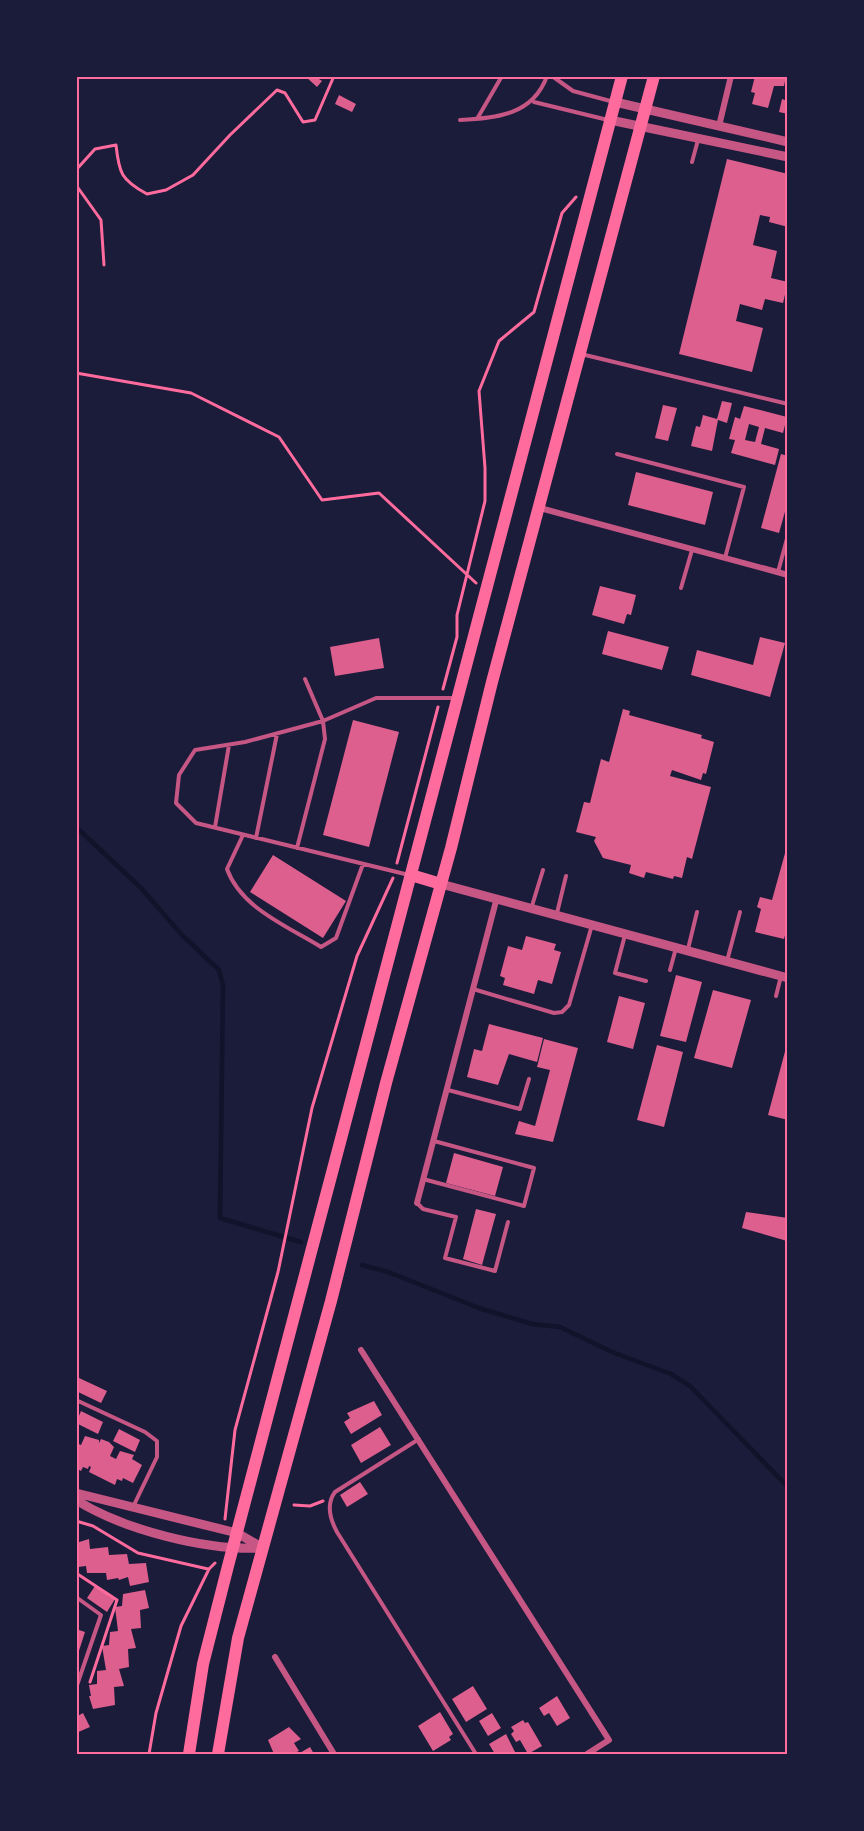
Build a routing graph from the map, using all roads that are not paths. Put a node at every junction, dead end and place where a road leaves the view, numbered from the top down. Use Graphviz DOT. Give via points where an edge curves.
graph roads {
  1 [pos="502,76"];
  2 [pos="547,76"];
  3 [pos="552,76"];
  4 [pos="622,76"];
  5 [pos="654,76"];
  6 [pos="731,76"];
  7 [pos="533,101"];
  8 [pos="615,102"];
  9 [pos="646,109"];
  10 [pos="477,119"];
  11 [pos="460,120"];
  12 [pos="610,120"];
  13 [pos="642,126"];
  14 [pos="719,126"];
  15 [pos="698,139"];
  16 [pos="788,142"];
  17 [pos="788,157"];
  18 [pos="693,162"];
  19 [pos="580,353"];
  20 [pos="788,404"];
  21 [pos="617,454"];
  22 [pos="540,508"];
  23 [pos="788,535"];
  24 [pos="692,550"];
  25 [pos="725,558"];
  26 [pos="778,572"];
  27 [pos="788,574"];
  28 [pos="681,588"];
  29 [pos="305,679"];
  30 [pos="458,698"];
  31 [pos="323,721"];
  32 [pos="277,734"];
  33 [pos="230,745"];
  34 [pos="215,827"];
  35 [pos="243,834"];
  36 [pos="256,838"];
  37 [pos="297,848"];
  38 [pos="363,864"];
  39 [pos="543,870"];
  40 [pos="411,875"];
  41 [pos="566,876"];
  42 [pos="441,884"];
  43 [pos="496,901"];
  44 [pos="531,909"];
  45 [pos="698,912"];
  46 [pos="740,912"];
  47 [pos="556,916"];
  48 [pos="592,925"];
  49 [pos="625,934"];
  50 [pos="676,948"];
  51 [pos="687,951"];
  52 [pos="727,961"];
  53 [pos="670,970"];
  54 [pos="784,977"];
  55 [pos="646,981"];
  56 [pos="473,989"];
  57 [pos="776,996"];
  58 [pos="529,1079"];
  59 [pos="448,1090"];
  60 [pos="434,1141"];
  61 [pos="423,1179"];
  62 [pos="417,1203"];
  63 [pos="508,1222"];
  64 [pos="361,1350"];
  65 [pos="76,1400"];
  66 [pos="420,1438"];
  67 [pos="76,1492"];
  68 [pos="76,1500"];
  69 [pos="133,1508"];
  70 [pos="237,1533"];
  71 [pos="263,1548"];
  72 [pos="233,1550"];
  73 [pos="76,1597"];
  74 [pos="274,1657"];
  75 [pos="76,1688"];
  76 [pos="189,1755"];
  77 [pos="218,1755"];
  78 [pos="334,1755"];
  79 [pos="476,1755"];
  80 [pos="587,1755"];
  1 -- 10 [label="lane"];
  2 -- 7 [label="lane"];
  3 -- 8 [label="lane" via="573,91"];
  4 -- 8 [label="main road"];
  5 -- 9 [label="main road"];
  6 -- 14 [label="street"];
  7 -- 10 [label="lane" via="494,117"];
  7 -- 12 [label="lane"];
  8 -- 9 [label="street"];
  8 -- 12 [label="main road"];
  9 -- 13 [label="main road"];
  9 -- 14 [label="street"];
  10 -- 11 [label="lane"];
  12 -- 13 [label="street"];
  12 -- 30 [label="main road"];
  13 -- 15 [label="street"];
  13 -- 19 [label="main road"];
  14 -- 16 [label="street"];
  15 -- 17 [label="street"];
  15 -- 18 [label="lane"];
  19 -- 20 [label="lane"];
  19 -- 22 [label="main road"];
  21 -- 25 [label="lane" via="744,487"];
  22 -- 24 [label="street"];
  22 -- 42 [label="main road"];
  23 -- 26 [label="lane"];
  24 -- 25 [label="street"];
  24 -- 28 [label="lane"];
  25 -- 26 [label="street"];
  26 -- 27 [label="street"];
  29 -- 31 [label="lane"];
  30 -- 31 [label="lane" via="376,698"];
  30 -- 40 [label="main road"];
  31 -- 32 [label="lane"];
  31 -- 37 [label="lane" via="325,739"];
  32 -- 33 [label="lane"];
  32 -- 36 [label="lane"];
  33 -- 34 [label="lane"];
  33 -- 34 [label="lane" via="195,750 179,775 176,803 196,822"];
  34 -- 35 [label="lane"];
  35 -- 36 [label="lane"];
  35 -- 38 [label="lane" via="226,869 232,885 247,901 321,947 336,938"];
  36 -- 37 [label="lane"];
  37 -- 38 [label="lane"];
  38 -- 40 [label="lane"];
  39 -- 44 [label="lane"];
  40 -- 42 [label="main road"];
  40 -- 70 [label="main road"];
  41 -- 47 [label="lane"];
  42 -- 43 [label="street"];
  42 -- 71 [label="main road"];
  43 -- 44 [label="street"];
  43 -- 56 [label="street"];
  44 -- 47 [label="street"];
  45 -- 51 [label="lane"];
  46 -- 52 [label="lane"];
  47 -- 48 [label="street"];
  48 -- 49 [label="street"];
  48 -- 56 [label="lane" via="569,1005 562,1012"];
  49 -- 50 [label="street"];
  49 -- 55 [label="lane" via="615,973"];
  50 -- 51 [label="street"];
  50 -- 53 [label="lane"];
  51 -- 52 [label="street"];
  52 -- 54 [label="street"];
  54 -- 57 [label="lane"];
  56 -- 59 [label="street"];
  58 -- 59 [label="lane" via="520,1109"];
  59 -- 60 [label="street"];
  60 -- 61 [label="street"];
  60 -- 61 [label="lane" via="534,1168 524,1206"];
  61 -- 62 [label="street"];
  62 -- 63 [label="lane" via="423,1209 456,1217 445,1258 495,1271"];
  64 -- 66 [label="street"];
  65 -- 69 [label="lane" via="157,1441 157,1457"];
  66 -- 79 [label="lane" via="335,1492 330,1499 331,1518"];
  66 -- 80 [label="street" via="609,1740"];
  67 -- 69 [label="street"];
  68 -- 72 [label="street" via="96,1513 127,1524"];
  69 -- 70 [label="street"];
  70 -- 71 [label="street"];
  70 -- 72 [label="main road"];
  71 -- 72 [label="street"];
  71 -- 77 [label="main road" via="238,1638"];
  72 -- 76 [label="main road" via="203,1664"];
  73 -- 75 [label="lane" via="101,1615"];
  74 -- 78 [label="street"];
}
